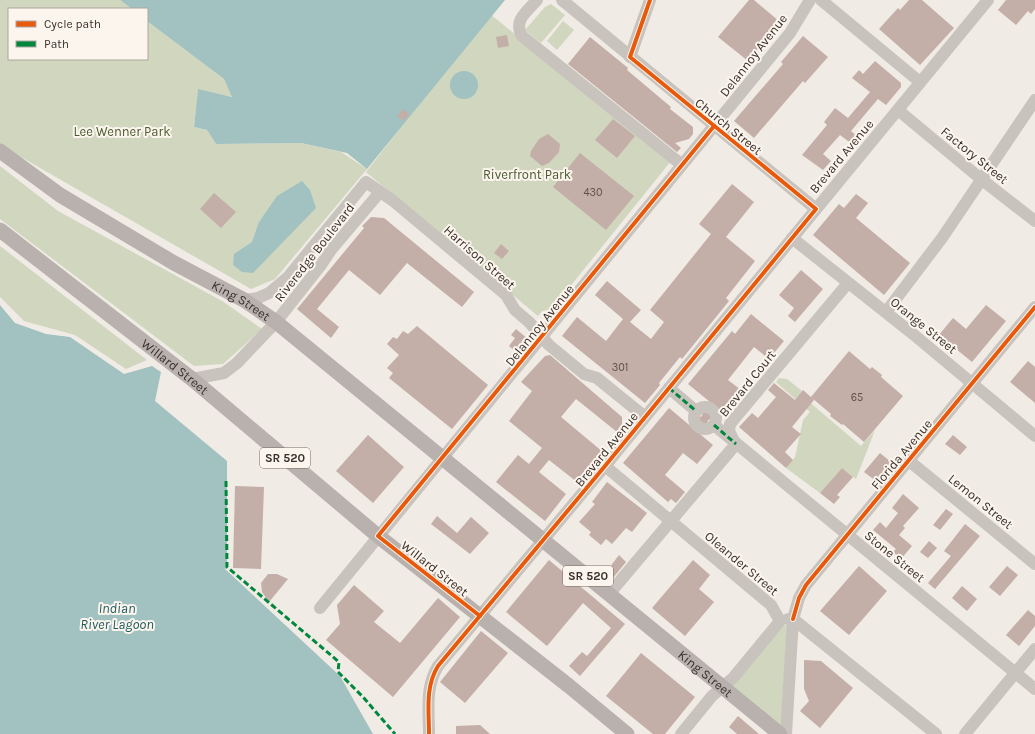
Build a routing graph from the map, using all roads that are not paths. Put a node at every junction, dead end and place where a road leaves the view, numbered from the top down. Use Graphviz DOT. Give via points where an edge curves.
graph roads {
  1 [pos="537,0"];
  2 [pos="562,0"];
  3 [pos="650,0"];
  4 [pos="810,0"];
  5 [pos="821,0"];
  6 [pos="988,0"];
  7 [pos="630,57"];
  8 [pos="920,82"];
  9 [pos="1035,100"];
  10 [pos="898,110"];
  11 [pos="714,126"];
  12 [pos="0,151"];
  13 [pos="682,165"];
  14 [pos="981,179"];
  15 [pos="366,182"];
  16 [pos="380,192"];
  17 [pos="816,209"];
  18 [pos="1035,221"];
  19 [pos="0,230"];
  20 [pos="792,238"];
  21 [pos="848,283"];
  22 [pos="244,300"];
  23 [pos="1035,307"];
  24 [pos="886,312"];
  25 [pos="276,322"];
  26 [pos="542,337"];
  27 [pos="192,379"];
  28 [pos="972,384"];
  29 [pos="669,388"];
  30 [pos="645,417"];
  31 [pos="1035,436"];
  32 [pos="736,444"];
  33 [pos="444,458"];
  34 [pos="908,460"];
  35 [pos="606,466"];
  36 [pos="670,521"];
  37 [pos="847,534"];
  38 [pos="378,536"];
  39 [pos="543,540"];
  40 [pos="1035,564"];
  41 [pos="610,594"];
  42 [pos="320,608"];
  43 [pos="480,616"];
  44 [pos="793,619"];
  45 [pos="780,621"];
  46 [pos="1035,649"];
  47 [pos="1015,673"];
  48 [pos="722,686"];
  49 [pos="1035,689"];
  50 [pos="429,734"];
  51 [pos="627,734"];
  52 [pos="681,734"];
  53 [pos="780,734"];
  54 [pos="786,734"];
  55 [pos="936,734"];
  56 [pos="965,734"];
  1 -- 13 [label="street" via="518,22 522,36"];
  2 -- 7 [label="street, Church Street"];
  3 -- 7 [label="street"];
  4 -- 11 [label="street, Delannoy Avenue" via="790,33"];
  5 -- 8 [label="street"];
  6 -- 8 [label="street, Brevard Avenue"];
  7 -- 11 [label="street, Church Street"];
  8 -- 10 [label="street, Brevard Avenue"];
  9 -- 14 [label="street"];
  10 -- 14 [label="street, Factory Street"];
  10 -- 17 [label="street, Brevard Avenue"];
  11 -- 13 [label="street, Delannoy Avenue"];
  11 -- 17 [label="street, Church Street"];
  12 -- 22 [label="main road, King Street / SR 520" via="60,195 174,263"];
  13 -- 26 [label="street, Delannoy Avenue"];
  14 -- 18 [label="street, Factory Street"];
  14 -- 24 [label="street" via="942,238"];
  15 -- 16 [label="street, Harrison Street"];
  15 -- 22 [label="street, Riveredge Boulevard" via="288,277 269,293"];
  16 -- 25 [label="street, Riveredge Boulevard" via="331,250"];
  16 -- 26 [label="street, Harrison Street" via="506,295 515,310"];
  17 -- 20 [label="street, Brevard Avenue"];
  19 -- 27 [label="main road, Willard Street / SR 520"];
  20 -- 21 [label="street, Orange Street"];
  20 -- 29 [label="street, Brevard Avenue"];
  21 -- 24 [label="street, Orange Street"];
  21 -- 32 [label="street, Brevard Court" via="730,424 728,431"];
  22 -- 25 [label="main road, King Street / SR 520"];
  23 -- 28 [label="street, Florida Avenue"];
  24 -- 28 [label="street, Orange Street"];
  25 -- 27 [label="street, Riveredge Boulevard" via="224,373"];
  25 -- 33 [label="main road, King Street / SR 520"];
  26 -- 30 [label="street, Harrison Street" via="584,374 597,378"];
  26 -- 33 [label="street, Delannoy Avenue"];
  27 -- 38 [label="main road, Willard Street / SR 520"];
  28 -- 31 [label="street, Orange Street"];
  28 -- 34 [label="street, Florida Avenue"];
  29 -- 30 [label="street, Brevard Avenue"];
  29 -- 32 [label="street, Stone Street" via="696,411 694,421 698,427 705,429 714,425"];
  30 -- 35 [label="street, Brevard Avenue"];
  32 -- 36 [label="street"];
  32 -- 37 [label="street, Stone Street"];
  33 -- 38 [label="street, Delannoy Avenue"];
  33 -- 39 [label="main road, King Street / SR 520"];
  34 -- 37 [label="street, Florida Avenue"];
  34 -- 40 [label="street, Lemon Street"];
  35 -- 36 [label="street, Oleander Street"];
  35 -- 39 [label="street, Brevard Avenue"];
  36 -- 41 [label="street"];
  36 -- 45 [label="street, Oleander Street" via="771,605"];
  37 -- 44 [label="street, Florida Avenue" via="806,585"];
  37 -- 47 [label="street, Stone Street"];
  38 -- 42 [label="street, Delannoy Avenue"];
  38 -- 43 [label="main road, Willard Street / SR 520"];
  39 -- 41 [label="main road, SR 520"];
  39 -- 43 [label="street, Brevard Avenue"];
  41 -- 48 [label="main road, King Street / SR 520"];
  43 -- 50 [label="street, Brevard Avenue" via="432,676 429,685"];
  43 -- 51 [label="main road, Willard Street / SR 520"];
  44 -- 45 [label="street"];
  44 -- 54 [label="street, Florida Avenue"];
  44 -- 55 [label="street"];
  45 -- 48 [label="street" via="732,678"];
  46 -- 47 [label="street"];
  47 -- 49 [label="street, Stone Street"];
  47 -- 56 [label="street"];
  48 -- 52 [label="street"];
  48 -- 53 [label="main road, King Street / SR 520"];
}
